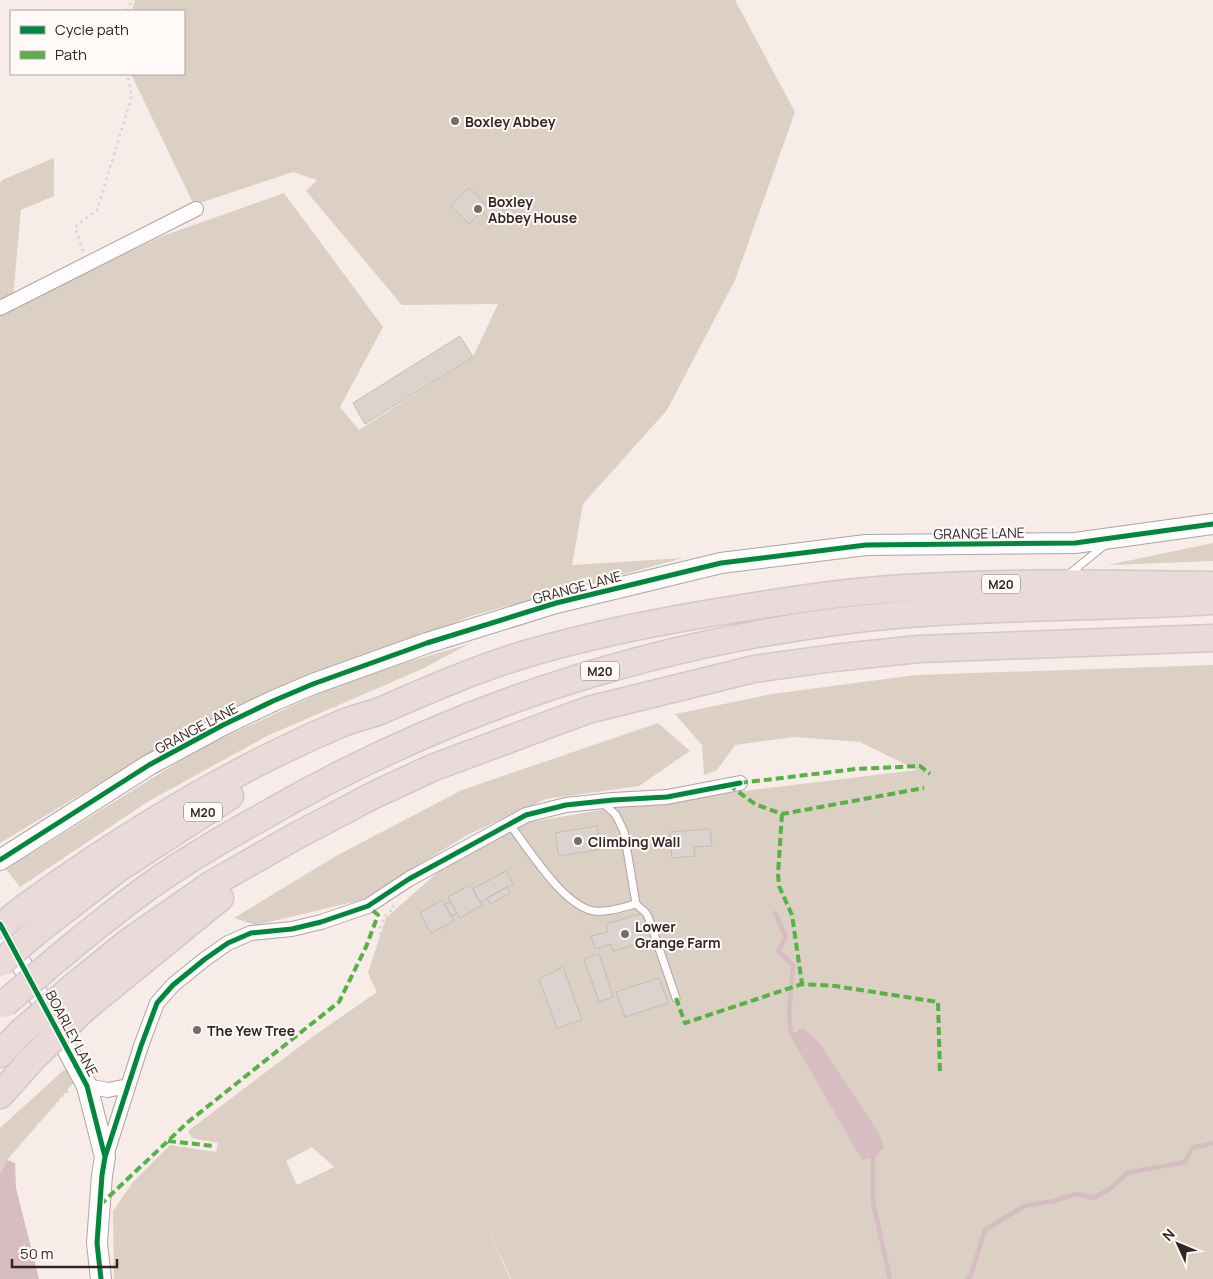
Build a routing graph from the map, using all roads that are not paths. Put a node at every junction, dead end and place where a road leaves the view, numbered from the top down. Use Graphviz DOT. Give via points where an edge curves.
graph roads {
  1 [pos="196,209"];
  2 [pos="0,308"];
  3 [pos="1213,524"];
  4 [pos="1114,538"];
  5 [pos="1058,583"];
  6 [pos="1213,585"];
  7 [pos="1213,601"];
  8 [pos="1213,638"];
  9 [pos="376,712"];
  10 [pos="740,783"];
  11 [pos="601,801"];
  12 [pos="510,825"];
  13 [pos="0,860"];
  14 [pos="636,904"];
  15 [pos="0,926"];
  16 [pos="0,963"];
  17 [pos="79,997"];
  18 [pos="676,998"];
  19 [pos="2,1006"];
  20 [pos="0,1054"];
  21 [pos="85,1081"];
  22 [pos="128,1086"];
  23 [pos="0,1095"];
  24 [pos="105,1157"];
  25 [pos="101,1279"];
  1 -- 2 [label="street"];
  3 -- 4 [label="street, GRANGE LANE"];
  4 -- 5 [label="lane"];
  4 -- 13 [label="street, GRANGE LANE" via="1075,543 866,545 721,563 556,603 427,643 281,698 149,765"];
  5 -- 6 [label="highway, M20"];
  5 -- 9 [label="highway, M20" via="865,591 643,625 528,653 454,679"];
  7 -- 19 [label="highway, M20, bridge" via="952,611 844,620 660,654 513,698 424,733 318,784 232,834 152,884"];
  8 -- 17 [label="highway" via="918,649 833,658 754,669 588,710 432,768 296,836 212,884 127,943"];
  9 -- 15 [label="highway, M20, bridge" via="315,735 198,795 122,840"];
  9 -- 16 [label="highway, M20, bridge" via="345,734 218,802 119,868"];
  10 -- 11 [label="street" via="668,797"];
  11 -- 12 [label="street" via="526,815"];
  11 -- 14 [label="lane" via="616,816 624,832"];
  12 -- 14 [label="lane" via="556,885 573,901 594,910"];
  12 -- 22 [label="street" via="409,879 368,906 292,929 251,933 228,943 173,985 157,1003"];
  14 -- 18 [label="lane" via="649,919"];
  15 -- 21 [label="street, BOARLEY LANE"];
  17 -- 20 [label="highway, bridge" via="20,1033"];
  17 -- 23 [label="highway, bridge" via="34,1057"];
  21 -- 22 [label="street" via="108,1090"];
  21 -- 24 [label="street, BOARLEY LANE"];
  22 -- 24 [label="street"];
  24 -- 25 [label="street, BOARLEY LANE" via="97,1243"];
}
